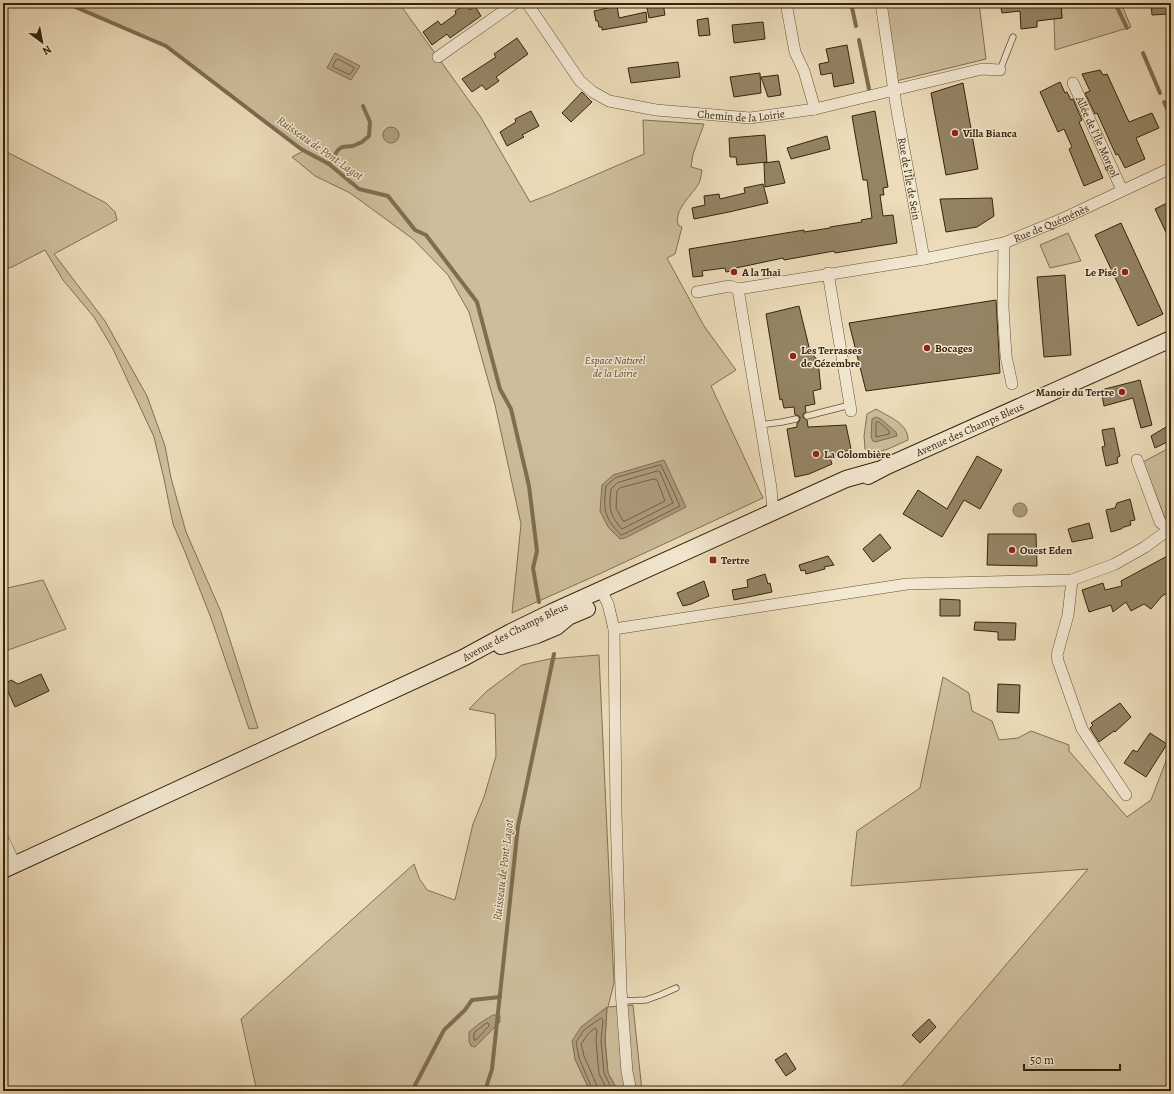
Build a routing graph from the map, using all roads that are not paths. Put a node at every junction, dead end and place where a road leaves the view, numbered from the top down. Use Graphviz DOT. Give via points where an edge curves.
graph roads {
  1 [pos="515,3"];
  2 [pos="527,3"];
  3 [pos="786,3"];
  4 [pos="881,3"];
  5 [pos="1013,37"];
  6 [pos="438,57"];
  7 [pos="1000,70"];
  8 [pos="1074,83"];
  9 [pos="895,91"];
  10 [pos="815,109"];
  11 [pos="1171,168"];
  12 [pos="1122,190"];
  13 [pos="1004,243"];
  14 [pos="924,259"];
  15 [pos="828,273"];
  16 [pos="738,289"];
  17 [pos="697,292"];
  18 [pos="1171,339"];
  19 [pos="1012,384"];
  20 [pos="851,408"];
  21 [pos="807,416"];
  22 [pos="796,418"];
  23 [pos="760,425"];
  24 [pos="1137,460"];
  25 [pos="878,470"];
  26 [pos="773,512"];
  27 [pos="757,530"];
  28 [pos="1170,530"];
  29 [pos="1072,580"];
  30 [pos="603,595"];
  31 [pos="614,629"];
  32 [pos="1126,795"];
  33 [pos="3,839"];
  34 [pos="9,867"];
  35 [pos="676,988"];
  36 [pos="622,1001"];
  37 [pos="631,1091"];
  1 -- 6 [label="street"];
  2 -- 10 [label="street, Chemin de la Loirie" via="580,80 593,92 609,100 656,110 750,118"];
  3 -- 10 [label="street" via="795,52 804,71"];
  4 -- 9 [label="street, Rue de l'Île de Sein"];
  5 -- 7 [label="lane"];
  7 -- 9 [label="street, Chemin de la Loirie" via="982,69"];
  8 -- 12 [label="street, Allée de l'Île Morgol"];
  9 -- 10 [label="street, Chemin de la Loirie"];
  9 -- 14 [label="street, Rue de l'Île de Sein"];
  11 -- 12 [label="street, Rue de Quéménès"];
  12 -- 13 [label="street, Rue de Quéménès"];
  13 -- 14 [label="street, Rue de Quéménès"];
  13 -- 19 [label="street" via="1003,307 1006,356"];
  14 -- 15 [label="street"];
  15 -- 16 [label="street"];
  15 -- 20 [label="street"];
  16 -- 17 [label="street" via="730,286"];
  16 -- 23 [label="street"];
  18 -- 25 [label="main road, Avenue des Champs Bleus"];
  20 -- 21 [label="lane"];
  22 -- 23 [label="lane"];
  23 -- 26 [label="street"];
  24 -- 28 [label="street" via="1160,522"];
  25 -- 26 [label="main road, Avenue des Champs Bleus" via="846,479"];
  25 -- 27 [label="main road, Avenue des Champs Bleus" via="853,487"];
  26 -- 27 [label="main road, Avenue des Champs Bleus" via="776,518 761,524"];
  26 -- 30 [label="main road, Avenue des Champs Bleus"];
  27 -- 30 [label="main road, Avenue des Champs Bleus"];
  28 -- 29 [label="street" via="1115,564"];
  29 -- 31 [label="street" via="907,584"];
  29 -- 32 [label="street" via="1068,615 1057,655 1058,661 1082,730"];
  30 -- 31 [label="street" via="609,607"];
  30 -- 34 [label="main road, Avenue des Champs Bleus" via="511,632 463,658"];
  31 -- 36 [label="street"];
  33 -- 34 [label="street"];
  35 -- 36 [label="lane" via="646,1000"];
  36 -- 37 [label="street" via="627,1072"];
}
